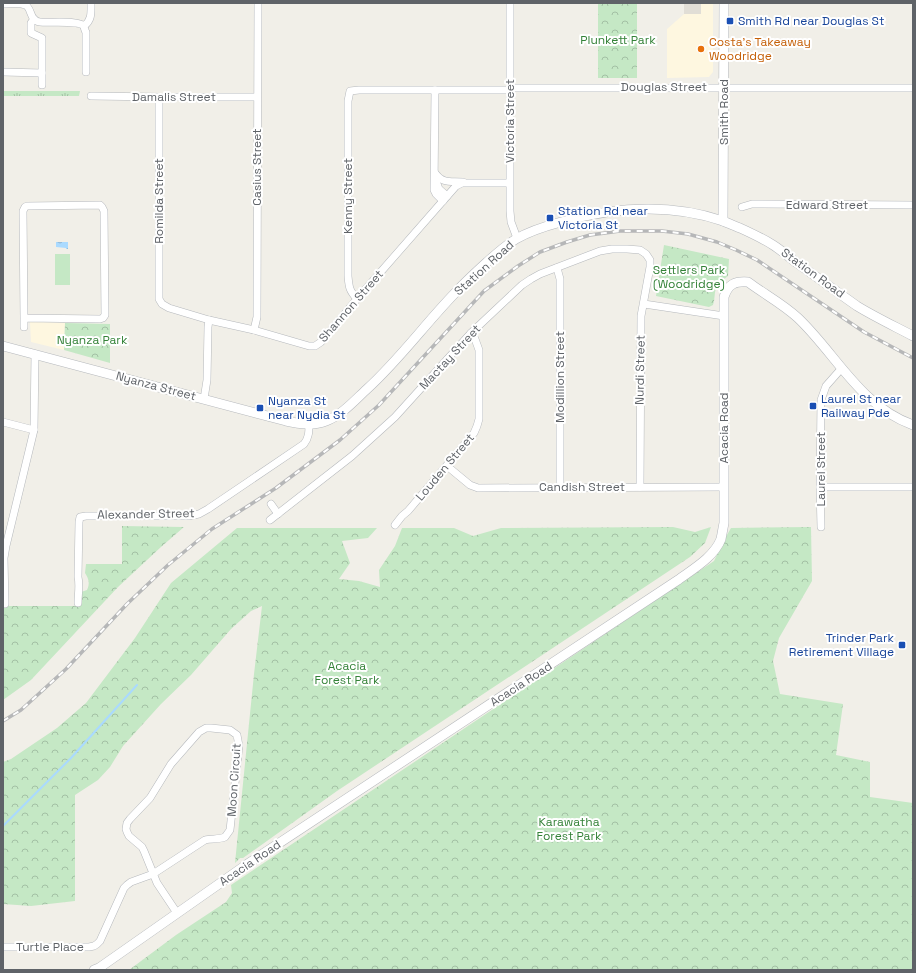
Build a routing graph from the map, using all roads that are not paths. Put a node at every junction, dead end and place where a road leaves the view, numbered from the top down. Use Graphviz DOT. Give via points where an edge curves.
graph roads {
  1 [pos="91,3"];
  2 [pos="258,3"];
  3 [pos="510,3"];
  4 [pos="724,3"];
  5 [pos="3,4"];
  6 [pos="34,19"];
  7 [pos="84,26"];
  8 [pos="3,72"];
  9 [pos="86,72"];
  10 [pos="42,73"];
  11 [pos="42,85"];
  12 [pos="724,87"];
  13 [pos="913,88"];
  14 [pos="510,89"];
  15 [pos="435,90"];
  16 [pos="350,92"];
  17 [pos="91,96"];
  18 [pos="159,97"];
  19 [pos="257,97"];
  20 [pos="435,174"];
  21 [pos="467,183"];
  22 [pos="509,183"];
  23 [pos="434,189"];
  24 [pos="445,198"];
  25 [pos="913,205"];
  26 [pos="742,207"];
  27 [pos="431,214"];
  28 [pos="723,221"];
  29 [pos="517,238"];
  30 [pos="646,254"];
  31 [pos="557,268"];
  32 [pos="357,299"];
  33 [pos="162,304"];
  34 [pos="644,304"];
  35 [pos="724,316"];
  36 [pos="24,318"];
  37 [pos="209,320"];
  38 [pos="24,327"];
  39 [pos="254,330"];
  40 [pos="471,333"];
  41 [pos="913,336"];
  42 [pos="3,346"];
  43 [pos="35,354"];
  44 [pos="841,369"];
  45 [pos="204,399"];
  46 [pos="3,422"];
  47 [pos="309,424"];
  48 [pos="913,425"];
  49 [pos="34,430"];
  50 [pos="447,466"];
  51 [pos="560,487"];
  52 [pos="640,487"];
  53 [pos="820,487"];
  54 [pos="913,487"];
  55 [pos="724,488"];
  56 [pos="271,504"];
  57 [pos="278,514"];
  58 [pos="270,520"];
  59 [pos="395,525"];
  60 [pos="821,527"];
  61 [pos="4,558"];
  62 [pos="78,603"];
  63 [pos="5,604"];
  64 [pos="153,874"];
  65 [pos="177,913"];
  66 [pos="3,947"];
  67 [pos="98,969"];
  1 -- 7 [label="street" via="91,18"];
  2 -- 19 [label="street, Casius Street"];
  3 -- 14 [label="street, Victoria Street"];
  4 -- 12 [label="street, Smith Road"];
  5 -- 6 [label="street" via="24,4"];
  6 -- 7 [label="street" via="39,22"];
  6 -- 10 [label="street" via="31,33 42,38"];
  7 -- 9 [label="street"];
  8 -- 10 [label="street"];
  10 -- 11 [label="street"];
  12 -- 13 [label="street, Douglas Street"];
  12 -- 14 [label="street, Douglas Street"];
  12 -- 28 [label="street, Smith Road"];
  14 -- 15 [label="street, Douglas Street"];
  14 -- 22 [label="street, Victoria Street"];
  15 -- 16 [label="street, Douglas Street"];
  15 -- 20 [label="street"];
  16 -- 32 [label="street, Kenny Street" via="348,276 350,292"];
  17 -- 18 [label="street, Damalis Street"];
  18 -- 19 [label="street, Damalis Street"];
  18 -- 33 [label="street, Romilda Street" via="159,300"];
  19 -- 39 [label="street, Casius Street" via="257,317"];
  20 -- 21 [label="street" via="446,181"];
  20 -- 23 [label="street"];
  20 -- 24 [label="street" via="438,187"];
  21 -- 22 [label="street, Shannon Street"];
  21 -- 24 [label="street, Shannon Street" via="456,186"];
  22 -- 29 [label="street, Victoria Street" via="511,222"];
  23 -- 24 [label="street" via="436,194"];
  23 -- 27 [label="street"];
  24 -- 27 [label="street, Shannon Street"];
  25 -- 26 [label="street, Edward Street" via="752,204"];
  27 -- 32 [label="street, Shannon Street"];
  28 -- 29 [label="street, Station Road" via="677,210 632,209 587,215 549,225"];
  28 -- 41 [label="street, Station Road" via="775,246 872,315"];
  29 -- 47 [label="street, Station Road" via="454,293 394,362 353,403 327,420"];
  30 -- 31 [label="street, Mactay Street" via="640,250 612,249 600,251"];
  30 -- 34 [label="street, Nurdi Street" via="650,260 650,267"];
  31 -- 40 [label="street, Mactay Street" via="540,274 522,285"];
  31 -- 51 [label="street, Modillion Street" via="560,280"];
  32 -- 39 [label="street, Shannon Street" via="316,346"];
  33 -- 37 [label="street, Shannon Street"];
  34 -- 35 [label="street"];
  34 -- 52 [label="street, Nurdi Street" via="641,316"];
  35 -- 44 [label="street, Acacia Road" via="726,289 739,282 748,282 797,317"];
  35 -- 55 [label="street, Acacia Road"];
  36 -- 36 [label="street" via="25,207 100,205 104,211 103,318"];
  36 -- 38 [label="street"];
  37 -- 39 [label="street, Shannon Street"];
  37 -- 45 [label="street" via="208,380"];
  40 -- 50 [label="street, Louden Street" via="479,350 478,426"];
  40 -- 57 [label="street, Mactay Street" via="395,417 352,456"];
  42 -- 43 [label="street, Nyanza Street"];
  43 -- 45 [label="street, Nyanza Street"];
  43 -- 49 [label="street"];
  44 -- 48 [label="street" via="878,405"];
  44 -- 53 [label="street, Laurel Street" via="826,386 821,400"];
  45 -- 47 [label="street, Nyanza Street" via="298,424"];
  46 -- 49 [label="street"];
  47 -- 62 [label="street, Alexander Street" via="304,444 199,514 80,518"];
  49 -- 61 [label="street"];
  50 -- 51 [label="street, Candish Street" via="470,486 478,488"];
  50 -- 59 [label="street, Louden Street"];
  51 -- 52 [label="street, Candish Street"];
  52 -- 55 [label="street, Candish Street"];
  53 -- 54 [label="street"];
  53 -- 60 [label="street, Laurel Street"];
  55 -- 65 [label="street, Acacia Road" via="724,523 721,539 705,560"];
  56 -- 57 [label="street"];
  57 -- 58 [label="street, Mactay Street"];
  61 -- 63 [label="street"];
  64 -- 64 [label="street, Moon Circuit" via="205,840 222,839 228,835 239,746 234,732 211,728 199,732 171,764 150,798 127,823 129,836 142,847"];
  64 -- 65 [label="street, Moon Circuit"];
  64 -- 66 [label="street, Turtle Place" via="124,888 100,940 94,946"];
  65 -- 67 [label="street, Acacia Road"];
}
